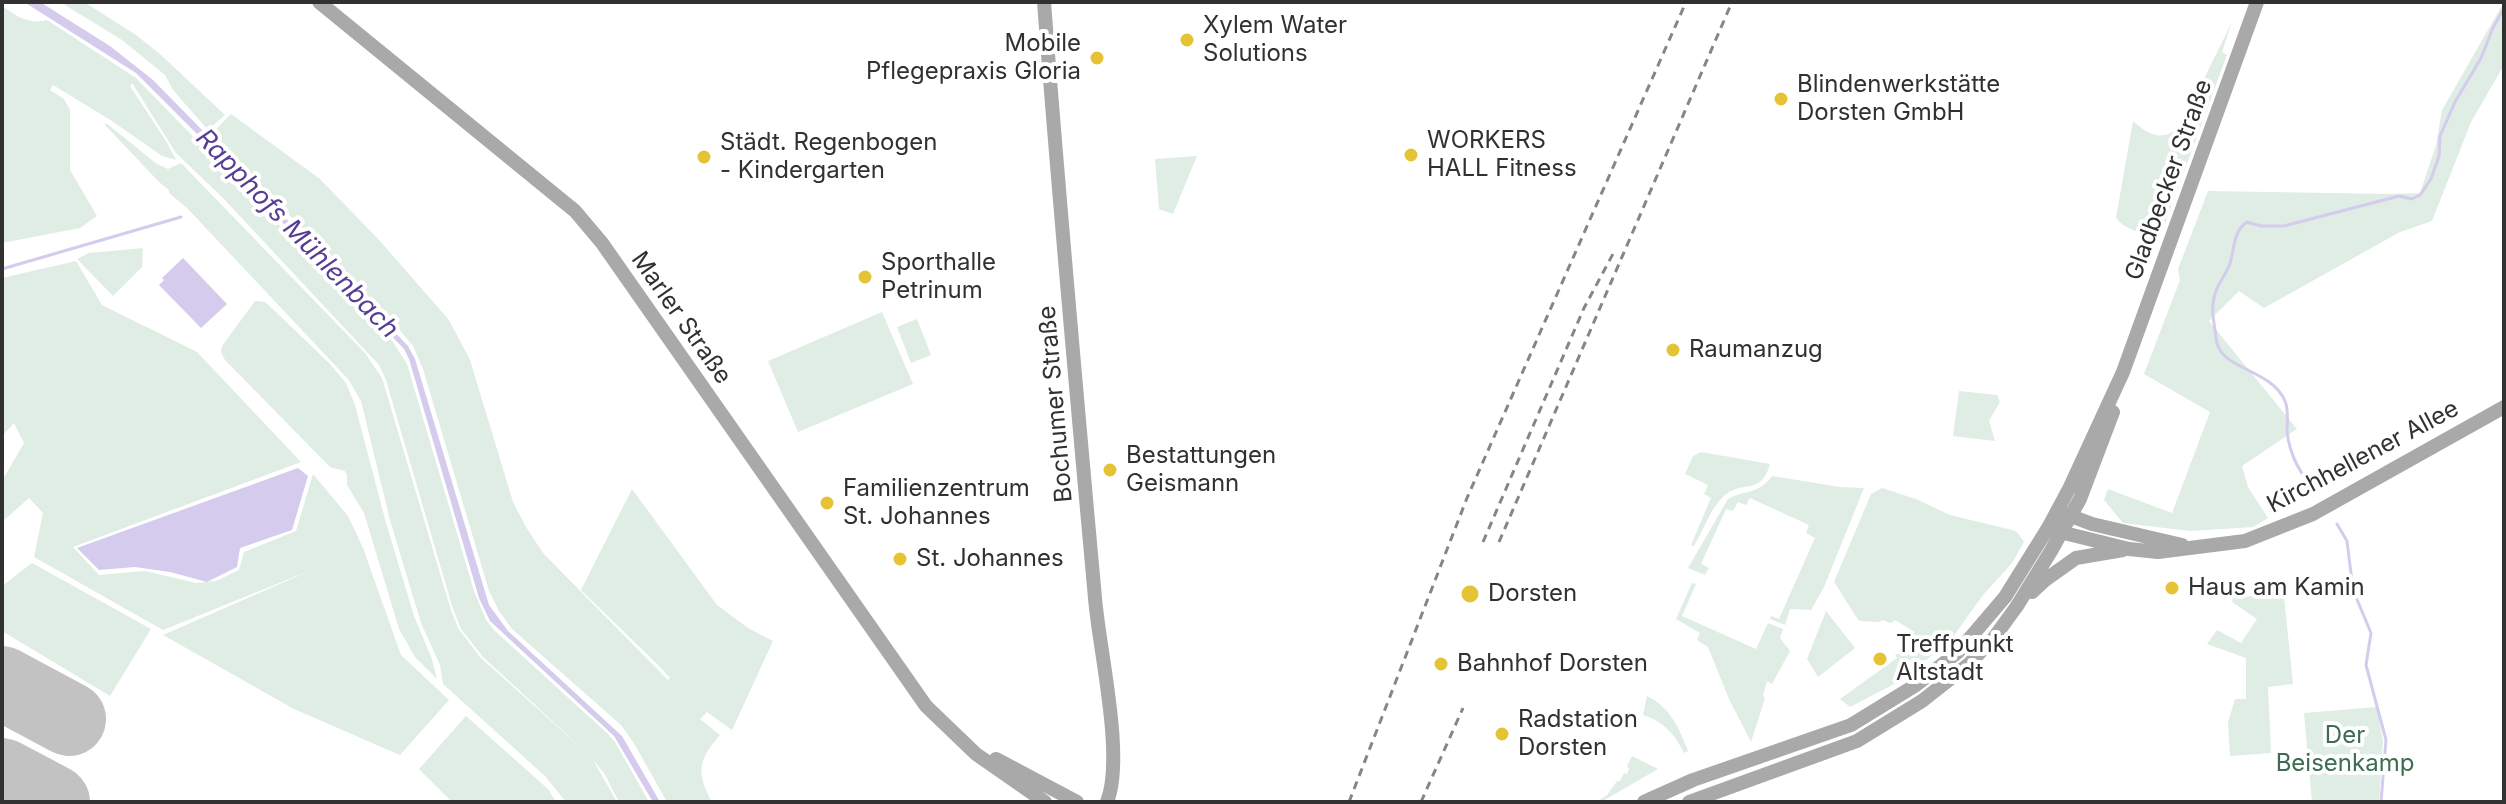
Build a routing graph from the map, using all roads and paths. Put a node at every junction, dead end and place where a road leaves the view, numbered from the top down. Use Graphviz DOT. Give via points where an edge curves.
graph roads {
  1 [pos="319,2"];
  2 [pos="1044,2"];
  3 [pos="2257,2"];
  4 [pos="2504,407"];
  5 [pos="2064,514"];
  6 [pos="2054,531"];
  7 [pos="2194,547"];
  8 [pos="2129,549"];
  9 [pos="2017,606"];
  10 [pos="940,721"];
  11 [pos="1693,780"];
  12 [pos="1697,801"];
  13 [pos="1045,802"];
  14 [pos="1077,802"];
  15 [pos="1107,802"];
  16 [pos="1644,802"];
  1 -- 10 [label="main road, Marler Straße" via="575,211"];
  2 -- 15 [label="main road, Bochumer Straße" via="1095,602 1112,731"];
  3 -- 5 [label="main road, Gladbecker Straße" via="2123,372 2100,452"];
  4 -- 7 [label="main road, Kirchhellener Allee" via="2313,514 2245,541"];
  5 -- 6 [label="main road, Gladbecker Straße"];
  5 -- 7 [label="main road, Kirchhellener Allee"];
  6 -- 8 [label="main road"];
  6 -- 9 [label="main road"];
  6 -- 11 [label="main road" via="1983,625 1916,685 1851,725"];
  7 -- 8 [label="main road, Kirchhellener Allee"];
  8 -- 9 [label="main road" via="2076,558"];
  9 -- 12 [label="main road" via="1969,664 1857,741"];
  10 -- 13 [label="main road, Marler Straße" via="976,754"];
  10 -- 14 [label="main road, Marler Straße"];
  11 -- 12 [label="main road"];
  11 -- 16 [label="main road"];
}
